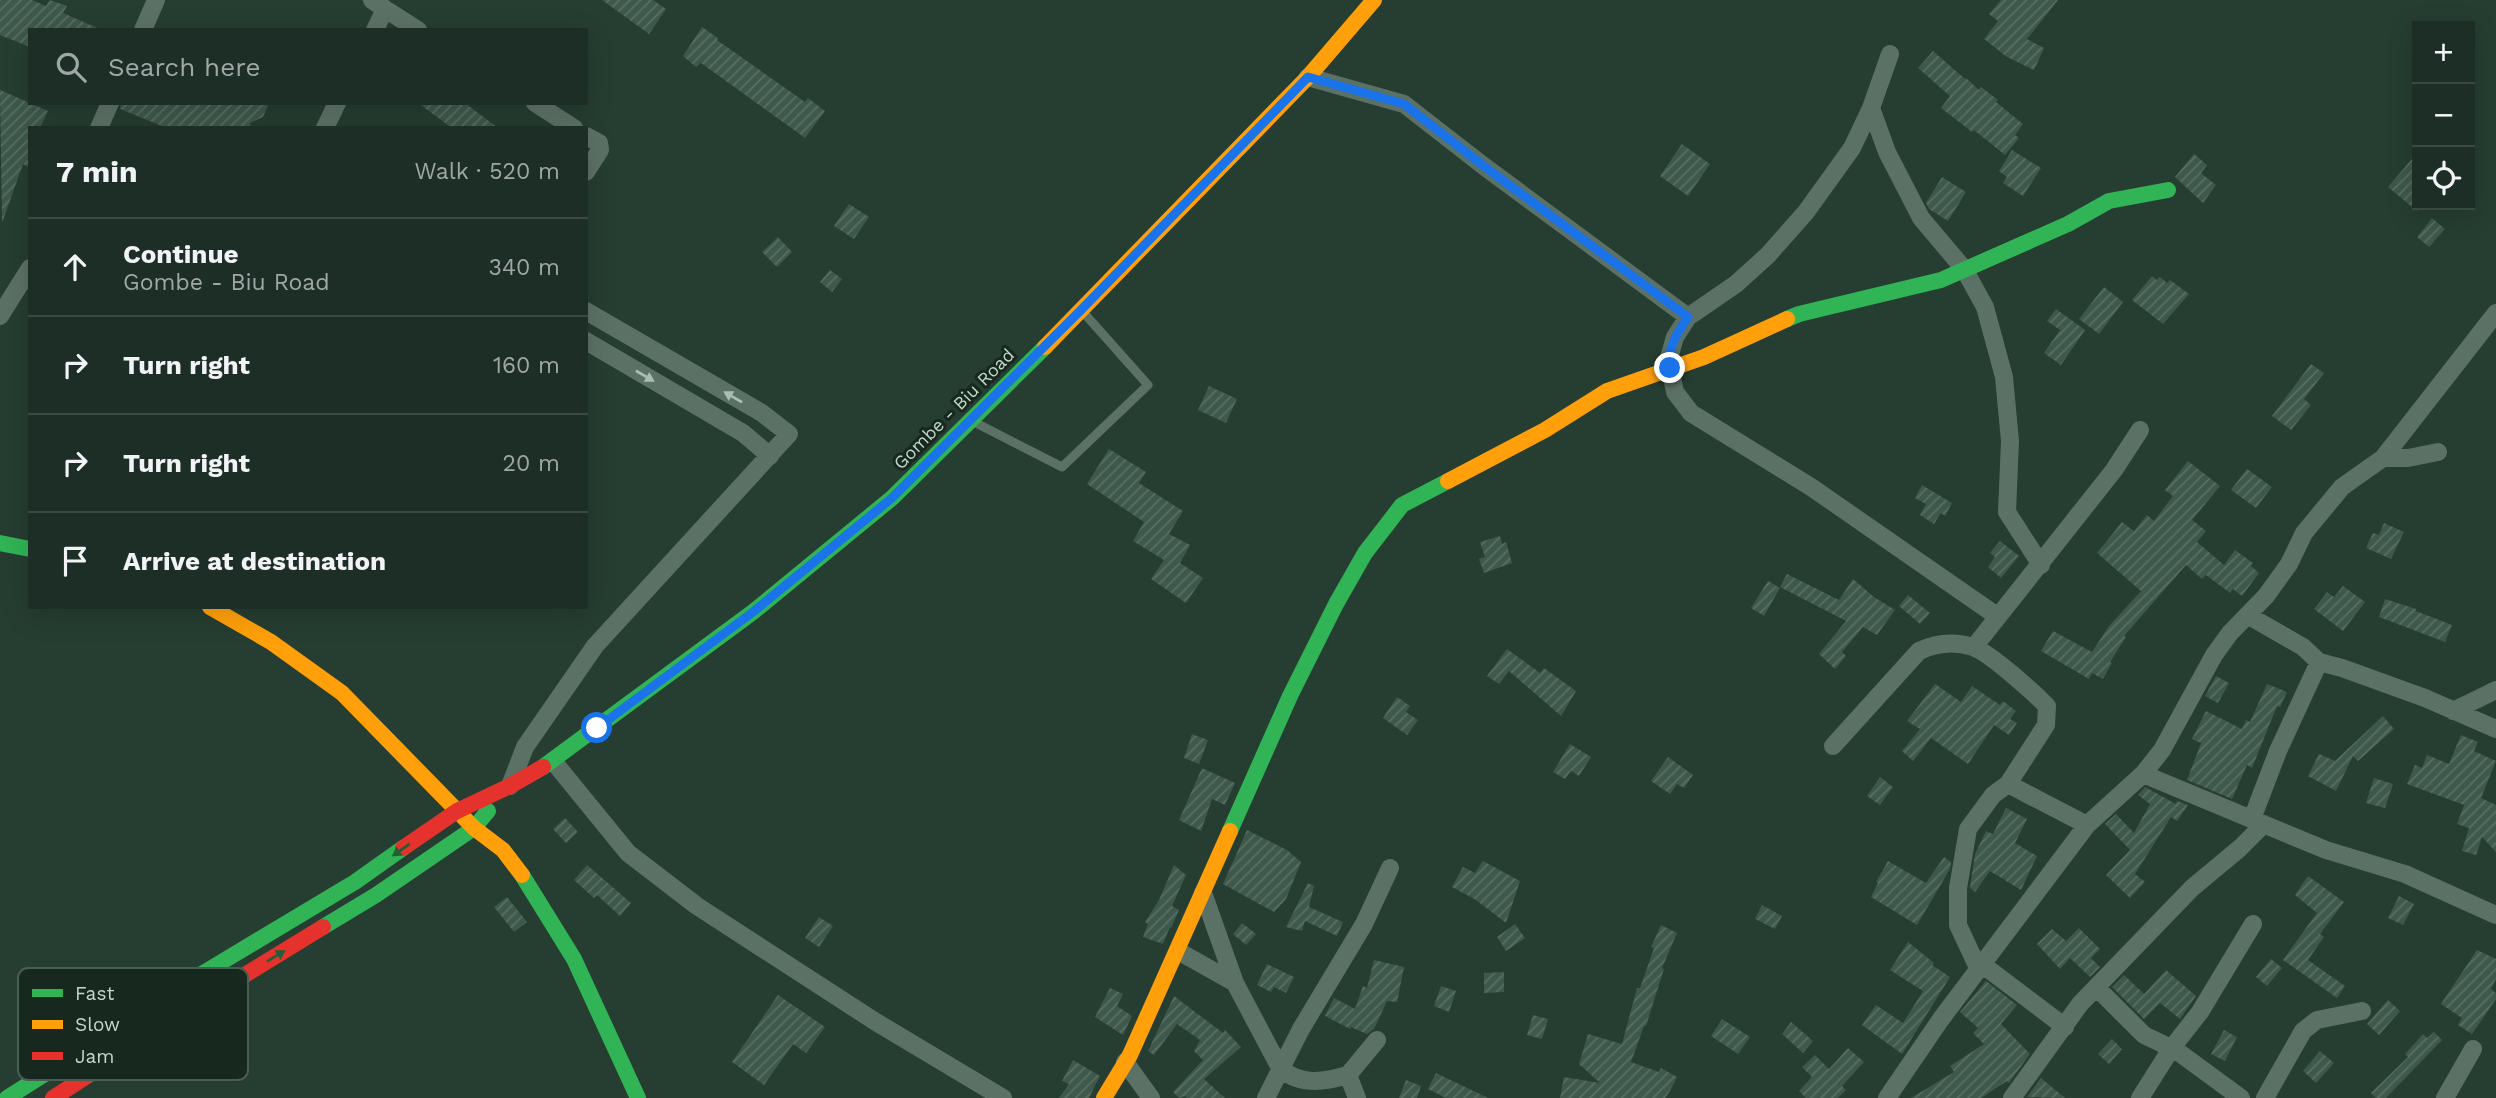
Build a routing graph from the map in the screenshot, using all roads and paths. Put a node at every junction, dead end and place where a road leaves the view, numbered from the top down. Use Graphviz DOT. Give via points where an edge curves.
graph roads {
  1 [pos="156,0"];
  2 [pos="1374,0"];
  3 [pos="379,5"];
  4 [pos="144,28"];
  5 [pos="375,28"];
  6 [pos="415,28"];
  7 [pos="1890,54"];
  8 [pos="1308,77"];
  9 [pos="109,105"];
  10 [pos="337,105"];
  11 [pos="538,105"];
  12 [pos="1871,108"];
  13 [pos="100,126"];
  14 [pos="326,126"];
  15 [pos="571,126"];
  16 [pos="588,137"];
  17 [pos="588,169"];
  18 [pos="2168,190"];
  19 [pos="1965,269"];
  20 [pos="28,271"];
  21 [pos="1081,310"];
  22 [pos="588,312"];
  23 [pos="2496,313"];
  24 [pos="0,316"];
  25 [pos="1688,317"];
  26 [pos="588,342"];
  27 [pos="1670,368"];
  28 [pos="970,420"];
  29 [pos="2140,430"];
  30 [pos="2438,452"];
  31 [pos="770,456"];
  32 [pos="2383,458"];
  33 [pos="0,543"];
  34 [pos="28,549"];
  35 [pos="2040,565"];
  36 [pos="213,609"];
  37 [pos="1997,616"];
  38 [pos="2249,616"];
  39 [pos="1974,647"];
  40 [pos="2319,662"];
  41 [pos="2496,690"];
  42 [pos="2453,711"];
  43 [pos="2496,729"];
  44 [pos="1833,746"];
  45 [pos="553,761"];
  46 [pos="2143,774"];
  47 [pos="2008,784"];
  48 [pos="510,786"];
  49 [pos="457,811"];
  50 [pos="2258,821"];
  51 [pos="2087,825"];
  52 [pos="474,828"];
  53 [pos="1390,868"];
  54 [pos="1203,893"];
  55 [pos="2496,915"];
  56 [pos="2253,924"];
  57 [pos="1178,951"];
  58 [pos="1981,967"];
  59 [pos="212,968"];
  60 [pos="248,973"];
  61 [pos="1235,983"];
  62 [pos="2096,987"];
  63 [pos="2362,1011"];
  64 [pos="2065,1027"];
  65 [pos="1377,1040"];
  66 [pos="2171,1049"];
  67 [pos="2473,1049"];
  68 [pos="1125,1062"];
  69 [pos="1280,1068"];
  70 [pos="1348,1074"];
  71 [pos="35,1080"];
  72 [pos="81,1080"];
  73 [pos="994,1096"];
  74 [pos="7,1098"];
  75 [pos="53,1098"];
  76 [pos="638,1098"];
  77 [pos="1104,1098"];
  78 [pos="1151,1098"];
  79 [pos="1266,1098"];
  80 [pos="1357,1098"];
  81 [pos="1887,1098"];
  82 [pos="2012,1098"];
  83 [pos="2140,1098"];
  84 [pos="2241,1098"];
  85 [pos="2265,1098"];
  86 [pos="2445,1098"];
  1 -- 4 [label="street"];
  2 -- 8 [label="main road, Gombe - Biu Road"];
  3 -- 5 [label="street"];
  3 -- 6 [label="street"];
  7 -- 12 [label="street"];
  8 -- 21 [label="main road, Gombe - Biu Road"];
  8 -- 25 [label="street" via="1404,104"];
  9 -- 13 [label="street"];
  10 -- 14 [label="street"];
  11 -- 15 [label="street"];
  12 -- 19 [label="street" via="1887,152 1921,218"];
  12 -- 25 [label="street" via="1852,148 1806,212 1736,285"];
  16 -- 17 [label="street" via="600,150"];
  18 -- 19 [label="main road" via="2109,201"];
  19 -- 27 [label="main road" via="1941,280 1799,314"];
  19 -- 35 [label="street" via="1985,307 2004,377 2010,441 2007,512"];
  20 -- 24 [label="street"];
  21 -- 28 [label="main road, Gombe - Biu Road"];
  21 -- 28 [label="lane" via="1148,385 1062,467"];
  31 -- 22 [label="street, one-way" via="789,434"];
  23 -- 32 [label="street"];
  25 -- 27 [label="street" via="1675,337"];
  26 -- 31 [label="street, one-way" via="743,433"];
  27 -- 37 [label="street" via="1675,392 1691,414 1811,487"];
  27 -- 54 [label="main road" via="1607,391 1545,430 1402,505 1365,553 1336,604"];
  28 -- 45 [label="main road, Gombe - Biu Road" via="892,498 753,612"];
  29 -- 35 [label="street"];
  30 -- 32 [label="street"];
  31 -- 48 [label="street" via="595,646 525,747"];
  32 -- 38 [label="street" via="2342,487"];
  33 -- 34 [label="main road"];
  35 -- 37 [label="street"];
  36 -- 49 [label="main road" via="271,642 342,693"];
  37 -- 39 [label="street"];
  38 -- 40 [label="street" via="2303,647"];
  38 -- 46 [label="street" via="2214,655 2162,750"];
  39 -- 44 [label="street" via="1937,643 1919,651"];
  39 -- 47 [label="street" via="2047,706 2046,725"];
  40 -- 42 [label="street"];
  40 -- 50 [label="street" via="2278,751"];
  41 -- 42 [label="street"];
  42 -- 43 [label="street"];
  45 -- 48 [label="main road, Gombe - Biu Road"];
  45 -- 73 [label="street" via="628,853 697,906"];
  46 -- 50 [label="street"];
  46 -- 51 [label="street"];
  47 -- 51 [label="street"];
  47 -- 58 [label="street" via="1968,829 1963,852 1958,925"];
  48 -- 49 [label="main road, Gombe - Biu Road"];
  48 -- 52 [label="main road, Gombe - Biu Road"];
  49 -- 52 [label="main road"];
  49 -- 59 [label="main road, Gombe - Biu Road, one-way" via="355,881"];
  50 -- 55 [label="street" via="2326,850 2405,874"];
  50 -- 62 [label="street" via="2240,848 2192,888"];
  51 -- 58 [label="street"];
  60 -- 52 [label="main road, Gombe - Biu Road, one-way"];
  52 -- 76 [label="main road" via="503,850 574,959"];
  53 -- 69 [label="street" via="1364,924"];
  54 -- 57 [label="main road"];
  54 -- 61 [label="street"];
  56 -- 66 [label="street" via="2200,1012"];
  57 -- 61 [label="street"];
  57 -- 68 [label="main road"];
  58 -- 64 [label="street"];
  58 -- 81 [label="street"];
  61 -- 69 [label="street"];
  62 -- 64 [label="street"];
  62 -- 66 [label="street" via="2144,1035"];
  63 -- 85 [label="street" via="2317,1020 2303,1031"];
  64 -- 82 [label="street"];
  65 -- 70 [label="street"];
  66 -- 83 [label="street"];
  66 -- 84 [label="street"];
  67 -- 86 [label="street"];
  68 -- 77 [label="main road"];
  68 -- 78 [label="street"];
  69 -- 70 [label="street" via="1309,1082"];
  69 -- 79 [label="street"];
  70 -- 80 [label="street"];
  71 -- 74 [label="main road, Gombe - Biu Road, one-way"];
  75 -- 72 [label="main road, Gombe - Biu Road, one-way"];
}
